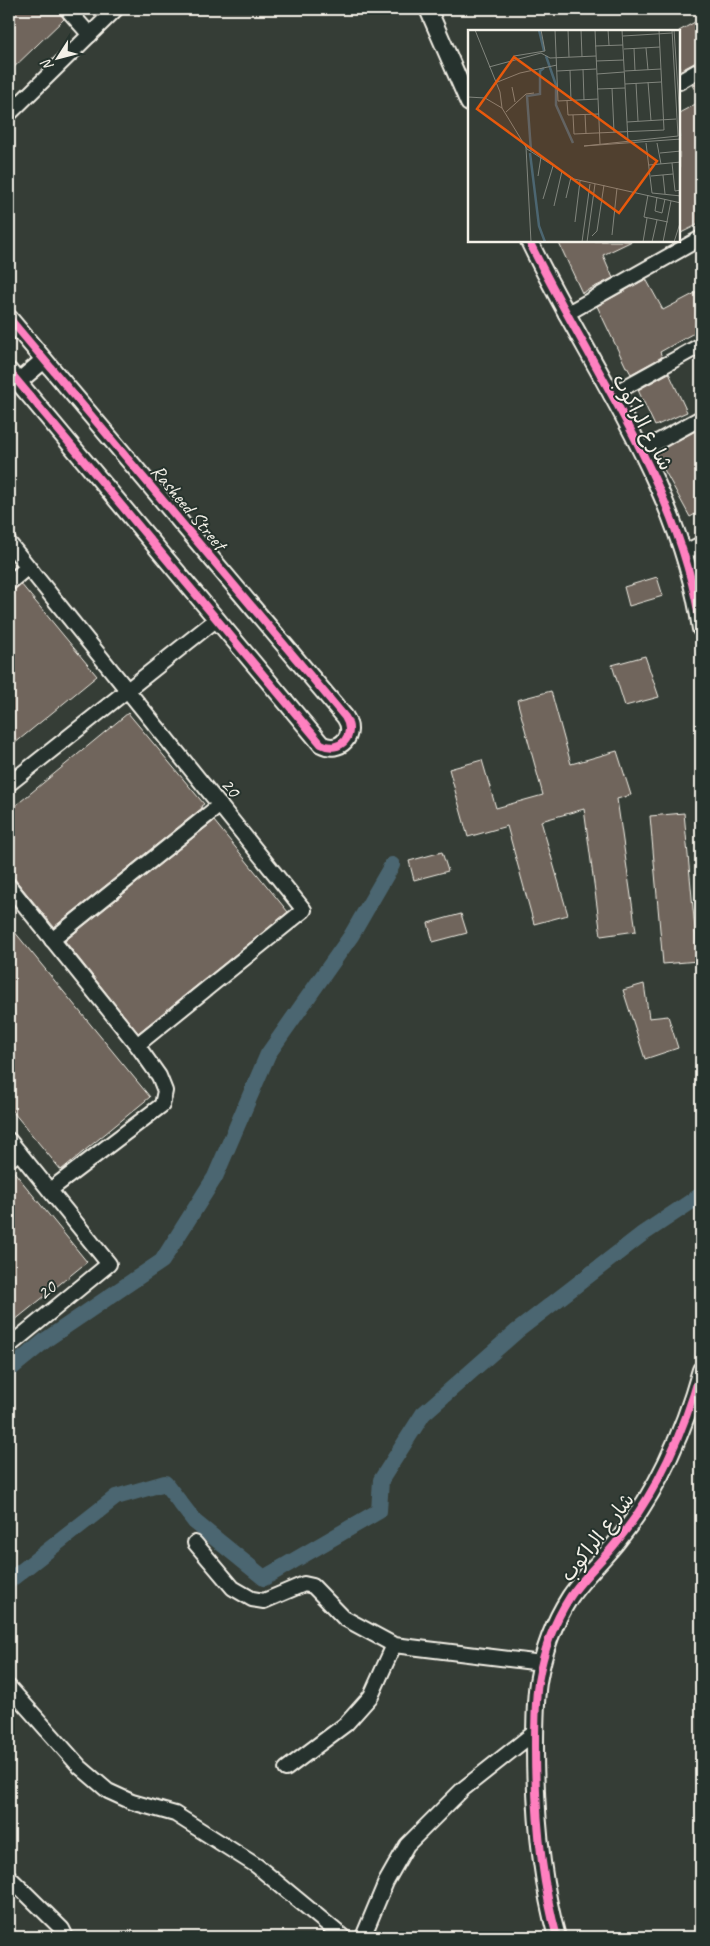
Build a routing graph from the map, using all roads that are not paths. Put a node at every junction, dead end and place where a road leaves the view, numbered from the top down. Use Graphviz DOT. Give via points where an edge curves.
graph roads {
  1 [pos="67,9"];
  2 [pos="116,9"];
  3 [pos="428,9"];
  4 [pos="90,35"];
  5 [pos="701,69"];
  6 [pos="680,81"];
  7 [pos="468,101"];
  8 [pos="9,114"];
  9 [pos="701,238"];
  10 [pos="530,242"];
  11 [pos="566,314"];
  12 [pos="9,318"];
  13 [pos="701,345"];
  14 [pos="44,360"];
  15 [pos="12,381"];
  16 [pos="610,395"];
  17 [pos="701,418"];
  18 [pos="641,451"];
  19 [pos="9,543"];
  20 [pos="701,544"];
  21 [pos="683,553"];
  22 [pos="28,567"];
  23 [pos="9,582"];
  24 [pos="217,619"];
  25 [pos="701,629"];
  26 [pos="126,689"];
  27 [pos="9,784"];
  28 [pos="220,805"];
  29 [pos="9,886"];
  30 [pos="52,940"];
  31 [pos="137,1045"];
  32 [pos="9,1140"];
  33 [pos="14,1156"];
  34 [pos="50,1190"];
  35 [pos="9,1346"];
  36 [pos="701,1370"];
  37 [pos="195,1542"];
  38 [pos="394,1645"];
  39 [pos="542,1663"];
  40 [pos="9,1687"];
  41 [pos="535,1732"];
  42 [pos="286,1769"];
  43 [pos="9,1878"];
  44 [pos="66,1937"];
  45 [pos="343,1937"];
  46 [pos="363,1937"];
  47 [pos="557,1937"];
  1 -- 4 [label="street"];
  2 -- 4 [label="street"];
  3 -- 7 [label="street"];
  4 -- 8 [label="street"];
  5 -- 6 [label="street"];
  9 -- 11 [label="street"];
  10 -- 11 [label="street, شارع الراكوب"];
  11 -- 16 [label="street, شارع الراكوب"];
  12 -- 14 [label="street, Rasheed Street"];
  13 -- 16 [label="street"];
  14 -- 15 [label="street"];
  14 -- 24 [label="street, Rasheed Street" via="345,717 350,732 345,742 331,747 321,744"];
  15 -- 24 [label="street"];
  16 -- 18 [label="street, شارع الراكوب"];
  17 -- 18 [label="street"];
  18 -- 21 [label="street, شارع الراكوب" via="661,492"];
  19 -- 22 [label="street, 20"];
  20 -- 21 [label="street"];
  21 -- 25 [label="street, شارع الراكوب"];
  22 -- 23 [label="street"];
  22 -- 26 [label="street, 20"];
  24 -- 26 [label="street"];
  26 -- 27 [label="street"];
  26 -- 28 [label="street, 20"];
  28 -- 30 [label="street"];
  28 -- 31 [label="street, 20" via="304,910"];
  29 -- 30 [label="street"];
  30 -- 31 [label="street"];
  31 -- 34 [label="street" via="159,1076 165,1091 162,1105"];
  32 -- 33 [label="street"];
  33 -- 34 [label="street"];
  34 -- 35 [label="street, 20" via="109,1264"];
  36 -- 39 [label="street, شارع الراكوب" via="687,1418 665,1469 620,1539 571,1596 554,1628"];
  37 -- 38 [label="street" via="233,1588 252,1599 264,1601 304,1584 313,1586 344,1618"];
  38 -- 39 [label="street"];
  38 -- 42 [label="street" via="371,1696 346,1724"];
  39 -- 41 [label="street, شارع الراكوب"];
  40 -- 45 [label="street" via="80,1767 108,1791 132,1802 176,1814 257,1866"];
  41 -- 46 [label="street" via="463,1790 406,1845"];
  41 -- 47 [label="street, شارع الراكوب" via="539,1831 546,1888"];
  43 -- 44 [label="street" via="62,1929"];
}
